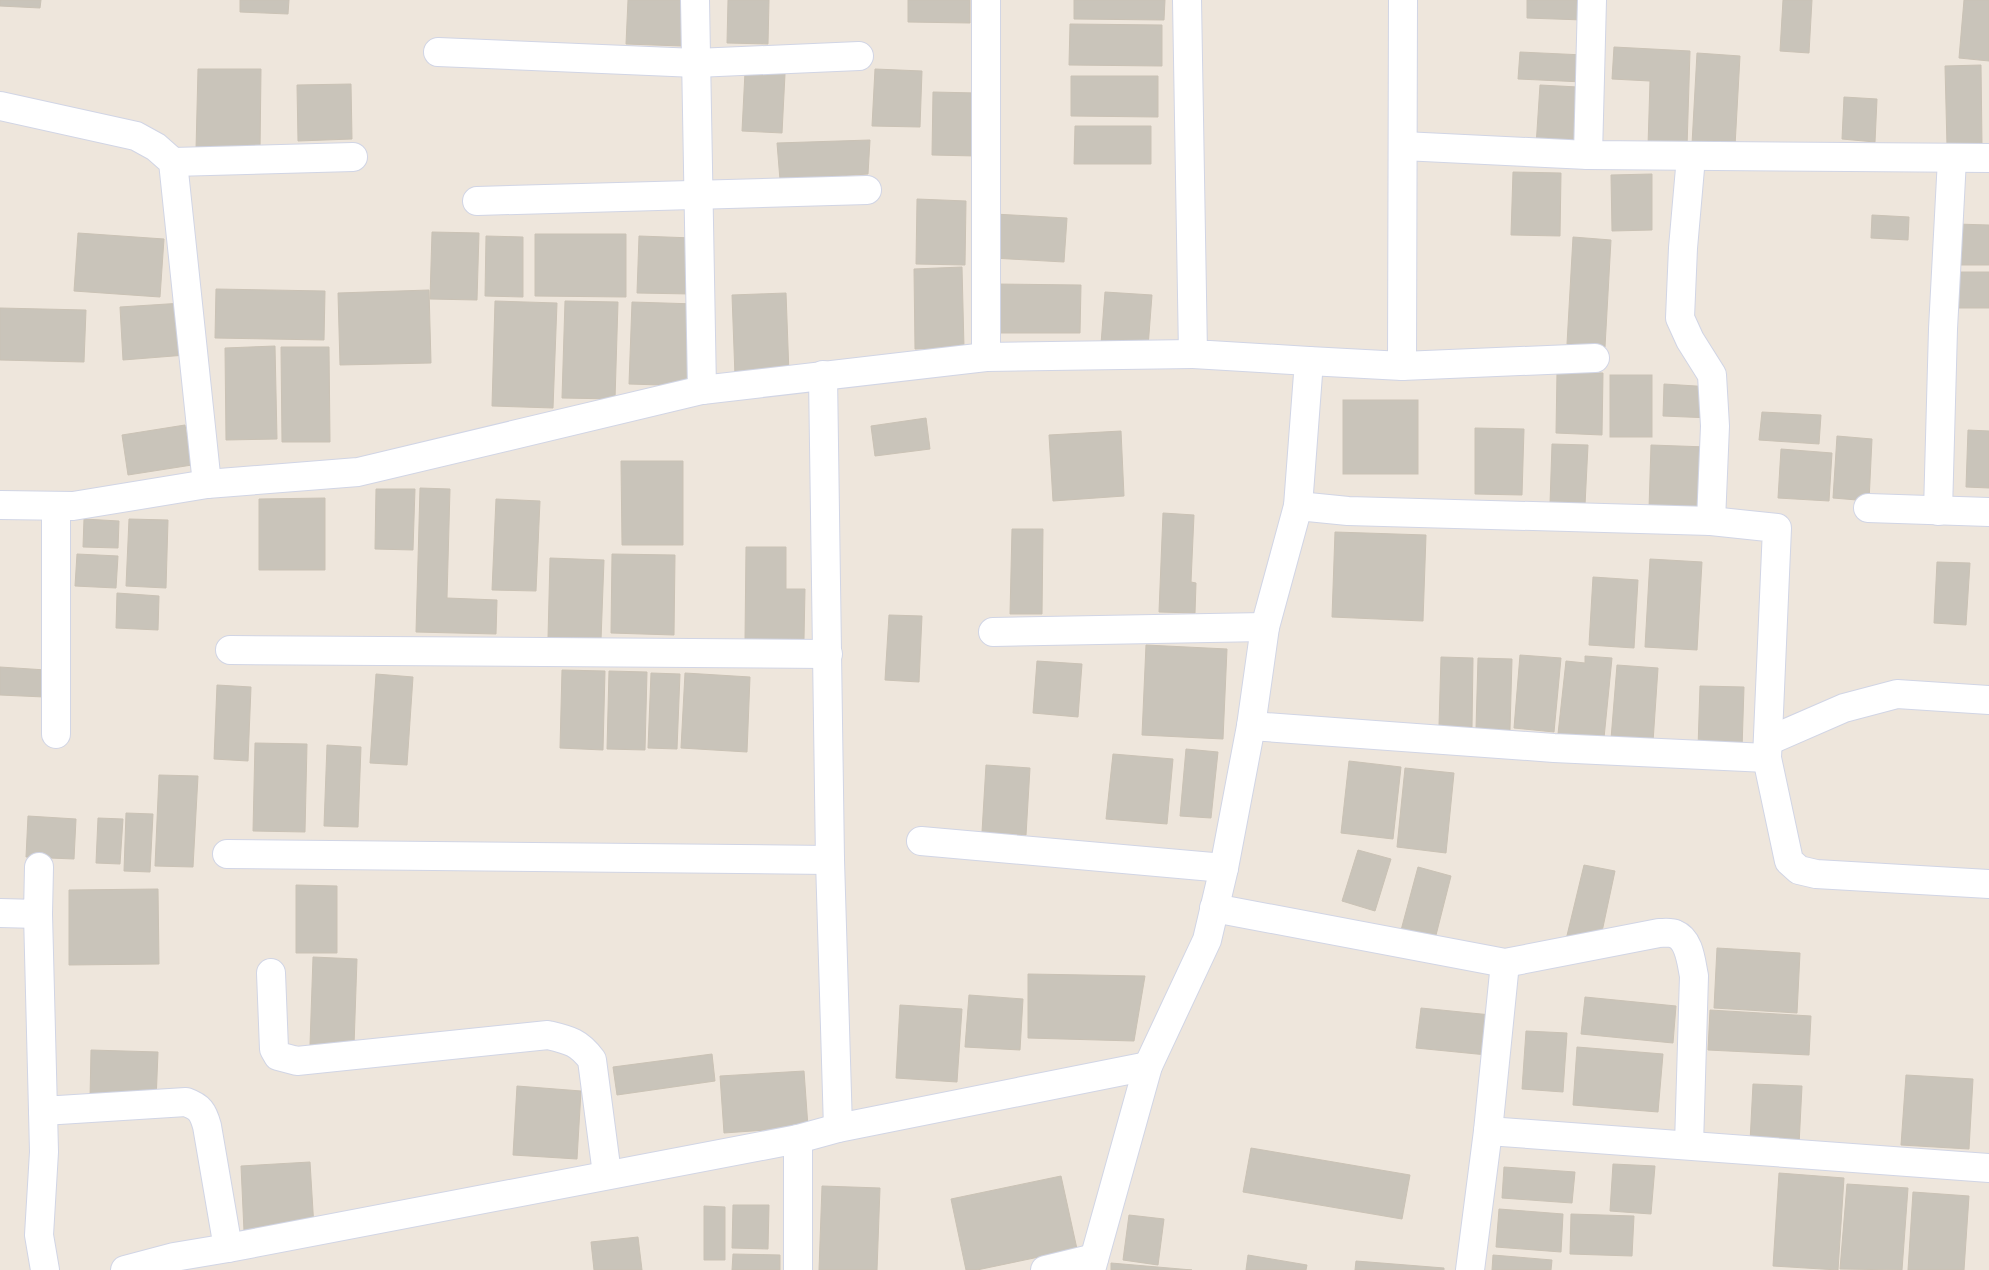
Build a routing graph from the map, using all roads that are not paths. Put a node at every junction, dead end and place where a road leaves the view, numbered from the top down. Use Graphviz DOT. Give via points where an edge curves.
graph roads {
  1 [pos="695,0"];
  2 [pos="986,0"];
  3 [pos="1187,0"];
  4 [pos="1403,0"];
  5 [pos="1592,0"];
  6 [pos="438,52"];
  7 [pos="859,56"];
  8 [pos="696,63"];
  9 [pos="0,106"];
  10 [pos="1403,146"];
  11 [pos="1588,155"];
  12 [pos="1691,156"];
  13 [pos="353,157"];
  14 [pos="1989,158"];
  15 [pos="1952,159"];
  16 [pos="173,162"];
  17 [pos="867,190"];
  18 [pos="699,194"];
  19 [pos="477,201"];
  20 [pos="1193,354"];
  21 [pos="986,357"];
  22 [pos="1595,358"];
  23 [pos="1309,361"];
  24 [pos="1402,366"];
  25 [pos="823,375"];
  26 [pos="702,390"];
  27 [pos="207,484"];
  28 [pos="0,505"];
  29 [pos="56,506"];
  30 [pos="1298,506"];
  31 [pos="1868,508"];
  32 [pos="1938,511"];
  33 [pos="1989,512"];
  34 [pos="1711,521"];
  35 [pos="1265,627"];
  36 [pos="993,632"];
  37 [pos="230,650"];
  38 [pos="828,654"];
  39 [pos="1989,700"];
  40 [pos="1251,726"];
  41 [pos="56,734"];
  42 [pos="1767,750"];
  43 [pos="922,841"];
  44 [pos="227,854"];
  45 [pos="830,860"];
  46 [pos="39,867"];
  47 [pos="1224,868"];
  48 [pos="1989,884"];
  49 [pos="1214,908"];
  50 [pos="0,913"];
  51 [pos="38,914"];
  52 [pos="1505,963"];
  53 [pos="271,973"];
  54 [pos="1148,1066"];
  55 [pos="43,1110"];
  56 [pos="838,1128"];
  57 [pos="1488,1131"];
  58 [pos="798,1139"];
  59 [pos="1689,1146"];
  60 [pos="1989,1168"];
  61 [pos="607,1174"];
  62 [pos="228,1248"];
  63 [pos="1093,1264"];
  64 [pos="45,1270"];
  65 [pos="125,1270"];
  66 [pos="798,1270"];
  67 [pos="1045,1270"];
  68 [pos="1470,1270"];
  1 -- 8 [label="street"];
  2 -- 21 [label="street"];
  3 -- 20 [label="street"];
  4 -- 10 [label="street"];
  5 -- 11 [label="street"];
  6 -- 8 [label="street"];
  7 -- 8 [label="street"];
  8 -- 18 [label="street"];
  9 -- 16 [label="street" via="136,136"];
  10 -- 11 [label="street"];
  10 -- 24 [label="street"];
  11 -- 12 [label="street"];
  12 -- 15 [label="street"];
  12 -- 34 [label="street" via="1680,318 1712,375 1715,426"];
  13 -- 16 [label="street"];
  14 -- 15 [label="street"];
  15 -- 32 [label="street"];
  16 -- 27 [label="street"];
  17 -- 18 [label="street"];
  18 -- 19 [label="street"];
  18 -- 26 [label="street"];
  20 -- 21 [label="street"];
  20 -- 23 [label="street"];
  21 -- 25 [label="street"];
  22 -- 24 [label="street"];
  23 -- 24 [label="street"];
  23 -- 30 [label="street"];
  25 -- 26 [label="street"];
  25 -- 38 [label="street"];
  26 -- 27 [label="street" via="358,472"];
  27 -- 29 [label="street" via="74,506"];
  28 -- 29 [label="street"];
  29 -- 41 [label="street"];
  30 -- 34 [label="street" via="1348,511"];
  30 -- 35 [label="street"];
  31 -- 32 [label="street"];
  32 -- 33 [label="street"];
  34 -- 42 [label="street" via="1777,528"];
  35 -- 36 [label="street"];
  35 -- 40 [label="street"];
  37 -- 38 [label="street"];
  38 -- 45 [label="street"];
  39 -- 42 [label="street" via="1897,694 1844,708"];
  40 -- 42 [label="street" via="1554,748"];
  40 -- 47 [label="street"];
  42 -- 48 [label="street" via="1789,860 1799,870 1816,874"];
  43 -- 47 [label="street"];
  44 -- 45 [label="street"];
  45 -- 56 [label="street"];
  46 -- 51 [label="street"];
  47 -- 49 [label="street"];
  49 -- 52 [label="street"];
  49 -- 54 [label="street" via="1207,940"];
  50 -- 51 [label="street"];
  51 -- 55 [label="street"];
  52 -- 57 [label="street"];
  52 -- 59 [label="street" via="1659,933 1674,933 1683,940 1689,951 1694,976"];
  53 -- 61 [label="street" via="274,1049 285,1060 548,1035 583,1047 592,1060"];
  54 -- 56 [label="street"];
  54 -- 63 [label="street"];
  55 -- 62 [label="street" via="186,1102 198,1106 204,1113 207,1126"];
  55 -- 64 [label="street" via="40,1235"];
  56 -- 58 [label="street"];
  57 -- 59 [label="street"];
  57 -- 68 [label="street"];
  58 -- 61 [label="street"];
  58 -- 66 [label="street"];
  59 -- 60 [label="street"];
  61 -- 62 [label="street"];
  62 -- 65 [label="street"];
  63 -- 67 [label="street"];
}
